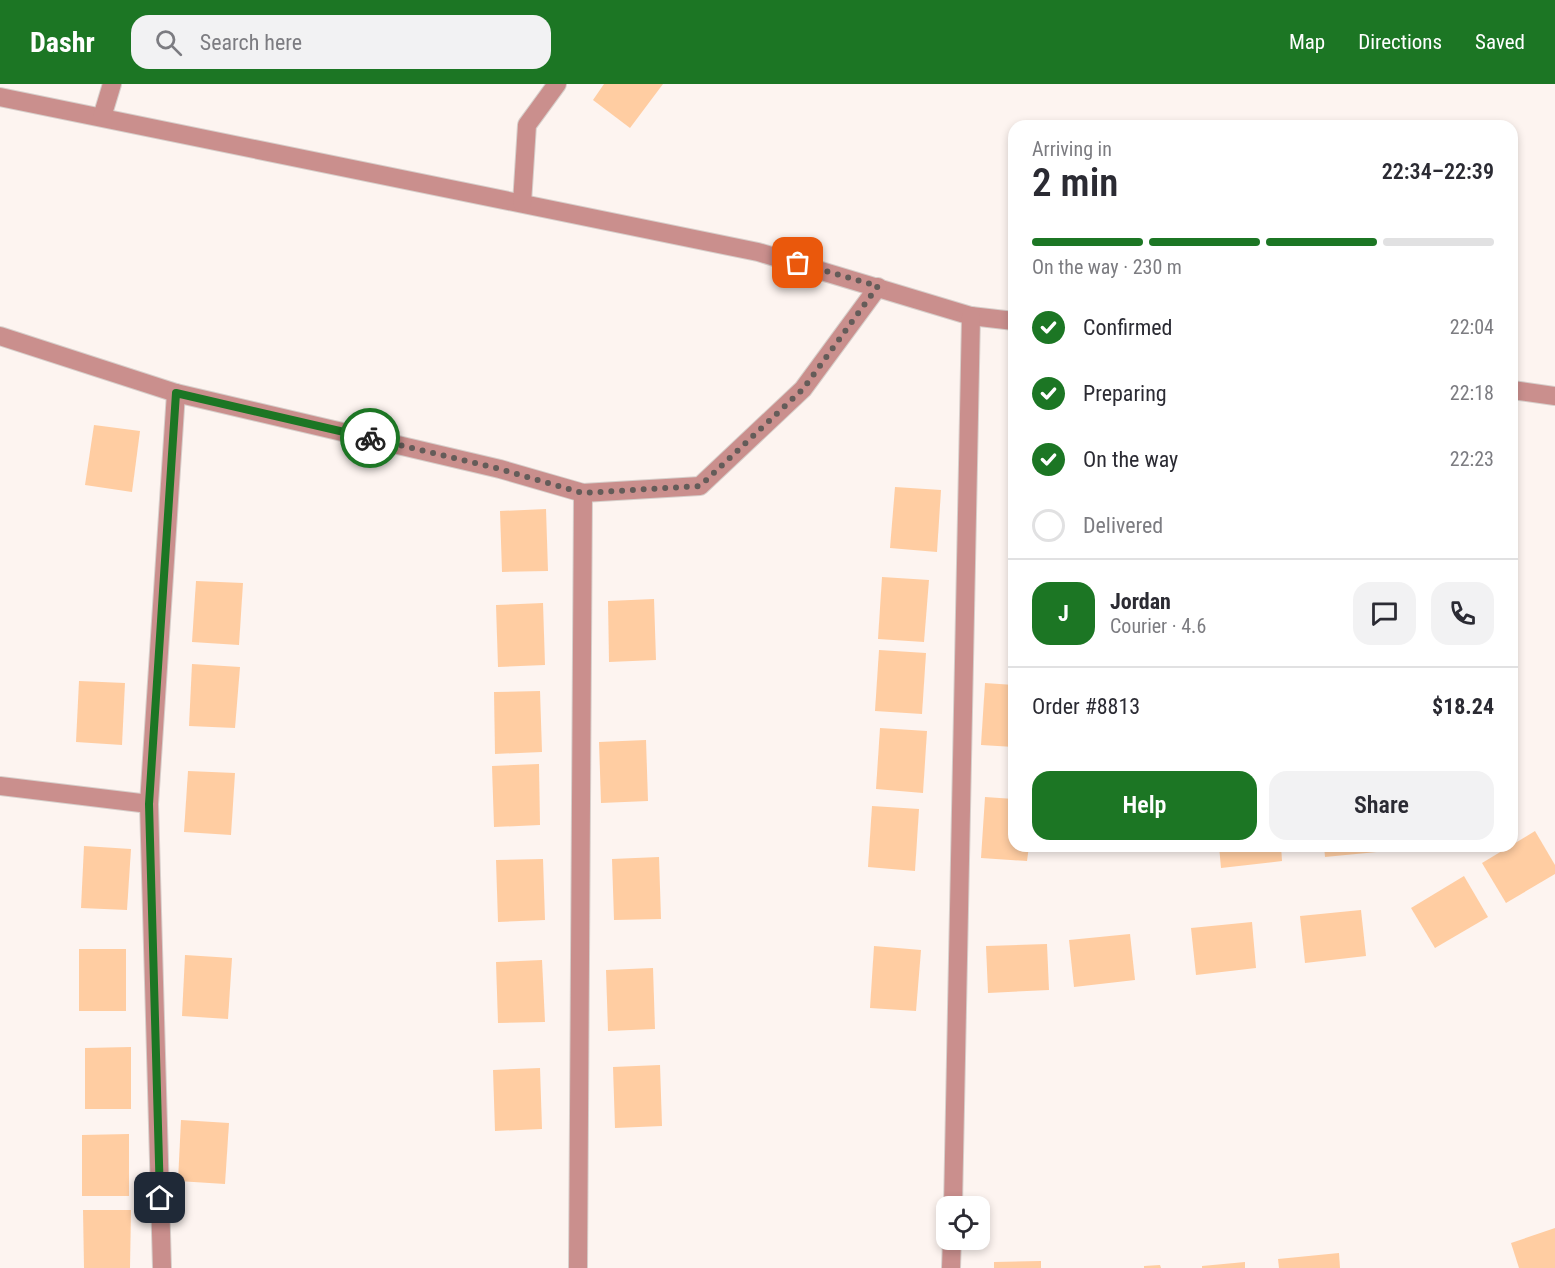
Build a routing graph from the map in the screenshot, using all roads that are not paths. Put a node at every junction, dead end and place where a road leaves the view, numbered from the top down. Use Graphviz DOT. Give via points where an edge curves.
graph roads {
  1 [pos="112,84"];
  2 [pos="557,84"];
  3 [pos="0,97"];
  4 [pos="102,117"];
  5 [pos="522,203"];
  6 [pos="878,286"];
  7 [pos="971,315"];
  8 [pos="1008,320"];
  9 [pos="0,336"];
  10 [pos="1518,391"];
  11 [pos="176,393"];
  12 [pos="1555,396"];
  13 [pos="583,493"];
  14 [pos="0,786"];
  15 [pos="149,804"];
  16 [pos="953,1196"];
  17 [pos="952,1250"];
  18 [pos="162,1268"];
  19 [pos="578,1268"];
  20 [pos="951,1268"];
  1 -- 4 [label="street"];
  2 -- 5 [label="street" via="527,125"];
  3 -- 4 [label="street"];
  4 -- 5 [label="street"];
  5 -- 6 [label="street" via="758,252"];
  6 -- 7 [label="street"];
  6 -- 13 [label="street" via="803,389 700,486"];
  7 -- 8 [label="street"];
  7 -- 16 [label="street"];
  9 -- 11 [label="street"];
  10 -- 12 [label="street"];
  11 -- 13 [label="street" via="500,469"];
  11 -- 15 [label="street"];
  13 -- 19 [label="street"];
  14 -- 15 [label="street"];
  15 -- 18 [label="street"];
  17 -- 20 [label="street"];
}
